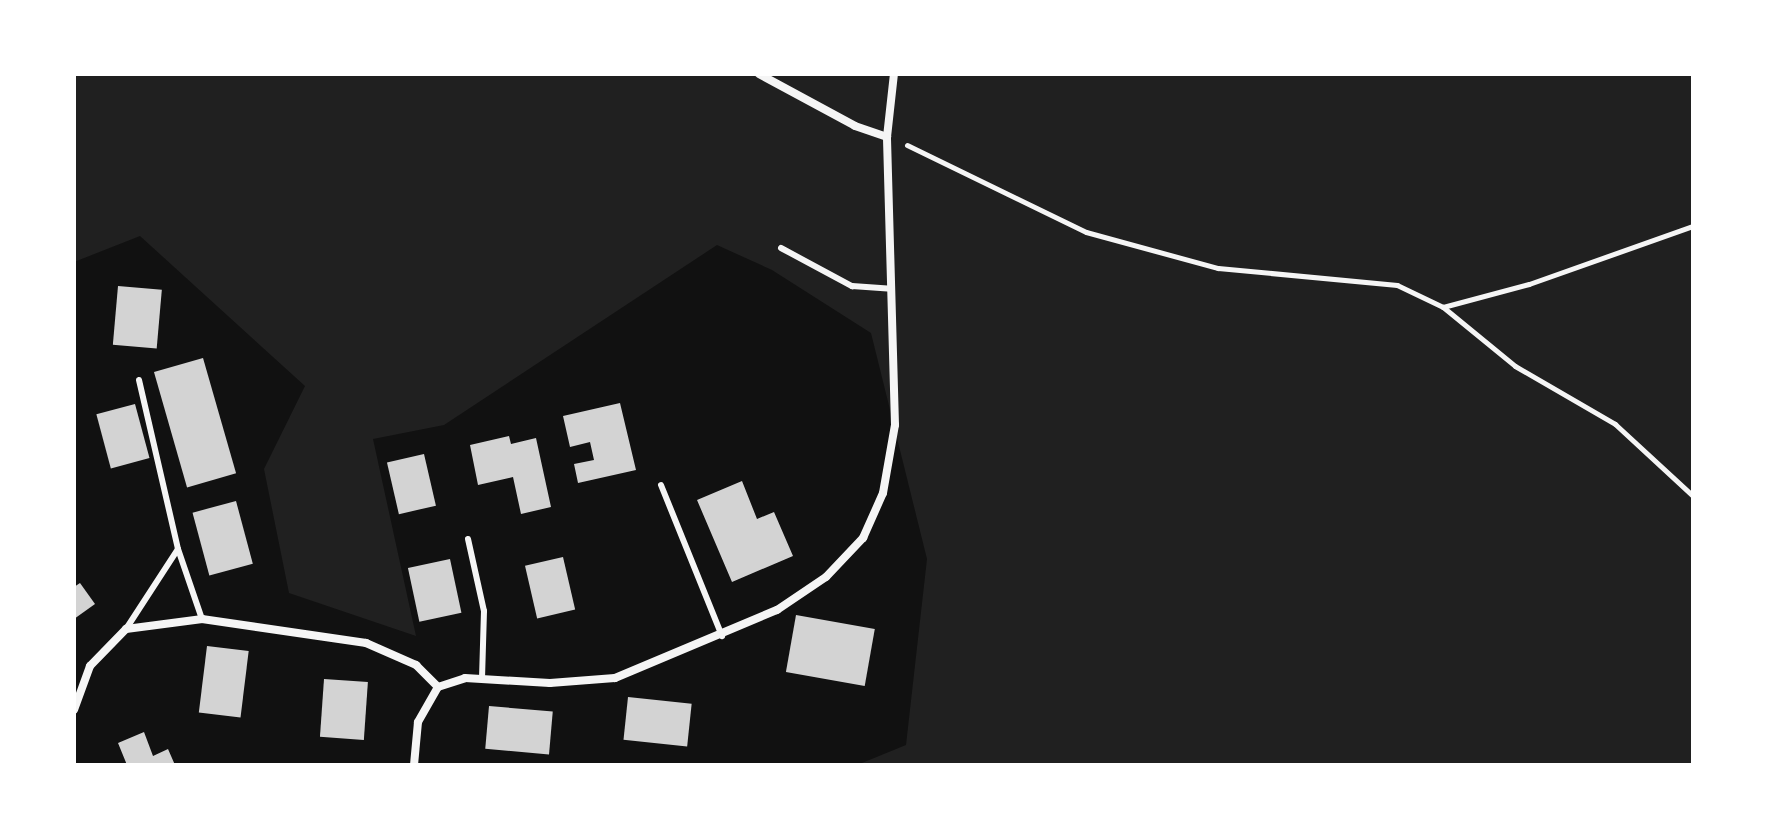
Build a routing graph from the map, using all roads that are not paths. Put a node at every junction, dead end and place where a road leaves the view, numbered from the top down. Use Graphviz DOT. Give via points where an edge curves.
graph roads {
  1 [pos="759,74"];
  2 [pos="894,74"];
  3 [pos="887,137"];
  4 [pos="781,248"];
  5 [pos="891,289"];
  6 [pos="139,380"];
  7 [pos="661,485"];
  8 [pos="468,539"];
  9 [pos="178,549"];
  10 [pos="202,619"];
  11 [pos="126,629"];
  12 [pos="722,636"];
  13 [pos="482,679"];
  14 [pos="438,687"];
  15 [pos="74,710"];
  16 [pos="414,765"];
  1 -- 3 [label="street" via="855,126"];
  2 -- 3 [label="street"];
  3 -- 5 [label="street"];
  4 -- 5 [label="lane" via="852,286"];
  5 -- 12 [label="street" via="895,425 883,493 863,538 826,577 777,610"];
  6 -- 9 [label="lane"];
  7 -- 12 [label="lane"];
  8 -- 13 [label="lane" via="484,611"];
  9 -- 10 [label="lane"];
  9 -- 11 [label="lane"];
  10 -- 11 [label="street"];
  10 -- 14 [label="street" via="366,643 416,665"];
  11 -- 15 [label="street" via="90,666"];
  12 -- 13 [label="street" via="615,678 550,683"];
  13 -- 14 [label="street" via="465,678"];
  14 -- 16 [label="street" via="418,722"];
}
